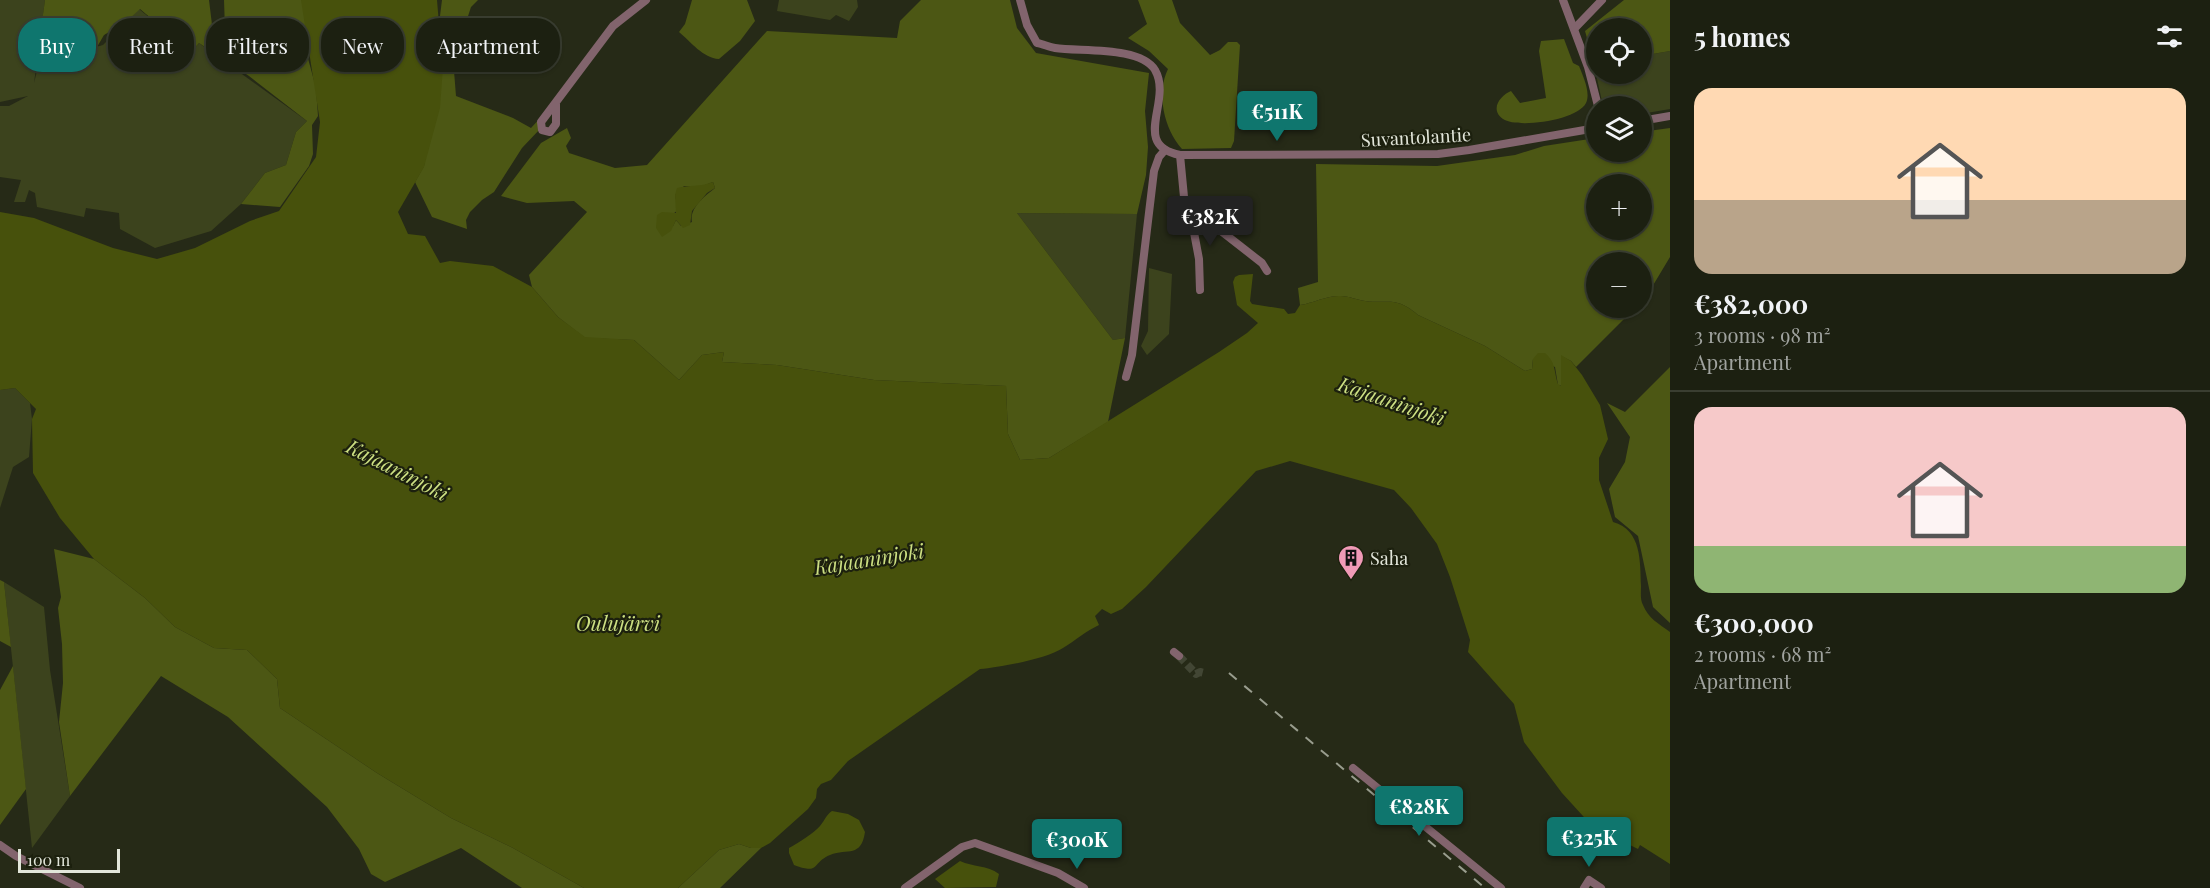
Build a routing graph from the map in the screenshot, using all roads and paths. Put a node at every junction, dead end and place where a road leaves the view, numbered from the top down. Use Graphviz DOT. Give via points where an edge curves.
graph roads {
  1 [pos="646,0"];
  2 [pos="1020,0"];
  3 [pos="1563,0"];
  4 [pos="1602,0"];
  5 [pos="1575,28"];
  6 [pos="1595,96"];
  7 [pos="556,104"];
  8 [pos="1670,116"];
  9 [pos="1652,119"];
  10 [pos="1586,130"];
  11 [pos="1165,150"];
  12 [pos="1180,155"];
  13 [pos="1189,206"];
  14 [pos="1267,271"];
  15 [pos="1200,290"];
  16 [pos="1126,377"];
  17 [pos="1353,768"];
  18 [pos="0,845"];
  19 [pos="80,888"];
  20 [pos="905,888"];
  21 [pos="1084,888"];
  22 [pos="1501,888"];
  23 [pos="1584,888"];
  24 [pos="1601,888"];
  1 -- 7 [label="street" via="613,26"];
  2 -- 11 [label="street" via="1037,42 1052,48 1120,53 1148,61 1159,80 1154,135"];
  3 -- 5 [label="street"];
  4 -- 5 [label="street"];
  5 -- 6 [label="street"];
  7 -- 7 [label="street" via="541,122 542,130 550,132 556,124"];
  8 -- 9 [label="street"];
  10 -- 12 [label="street, Suvantolantie" via="1438,154"];
  11 -- 12 [label="street, Suvantolantie"];
  11 -- 16 [label="street" via="1154,171"];
  12 -- 13 [label="street" via="1184,197"];
  13 -- 14 [label="street" via="1263,263"];
  13 -- 15 [label="street" via="1199,259"];
  17 -- 22 [label="street"];
  18 -- 19 [label="street"];
  20 -- 21 [label="street" via="962,847 975,843 1058,873"];
  23 -- 24 [label="street" via="1589,880"];
}
